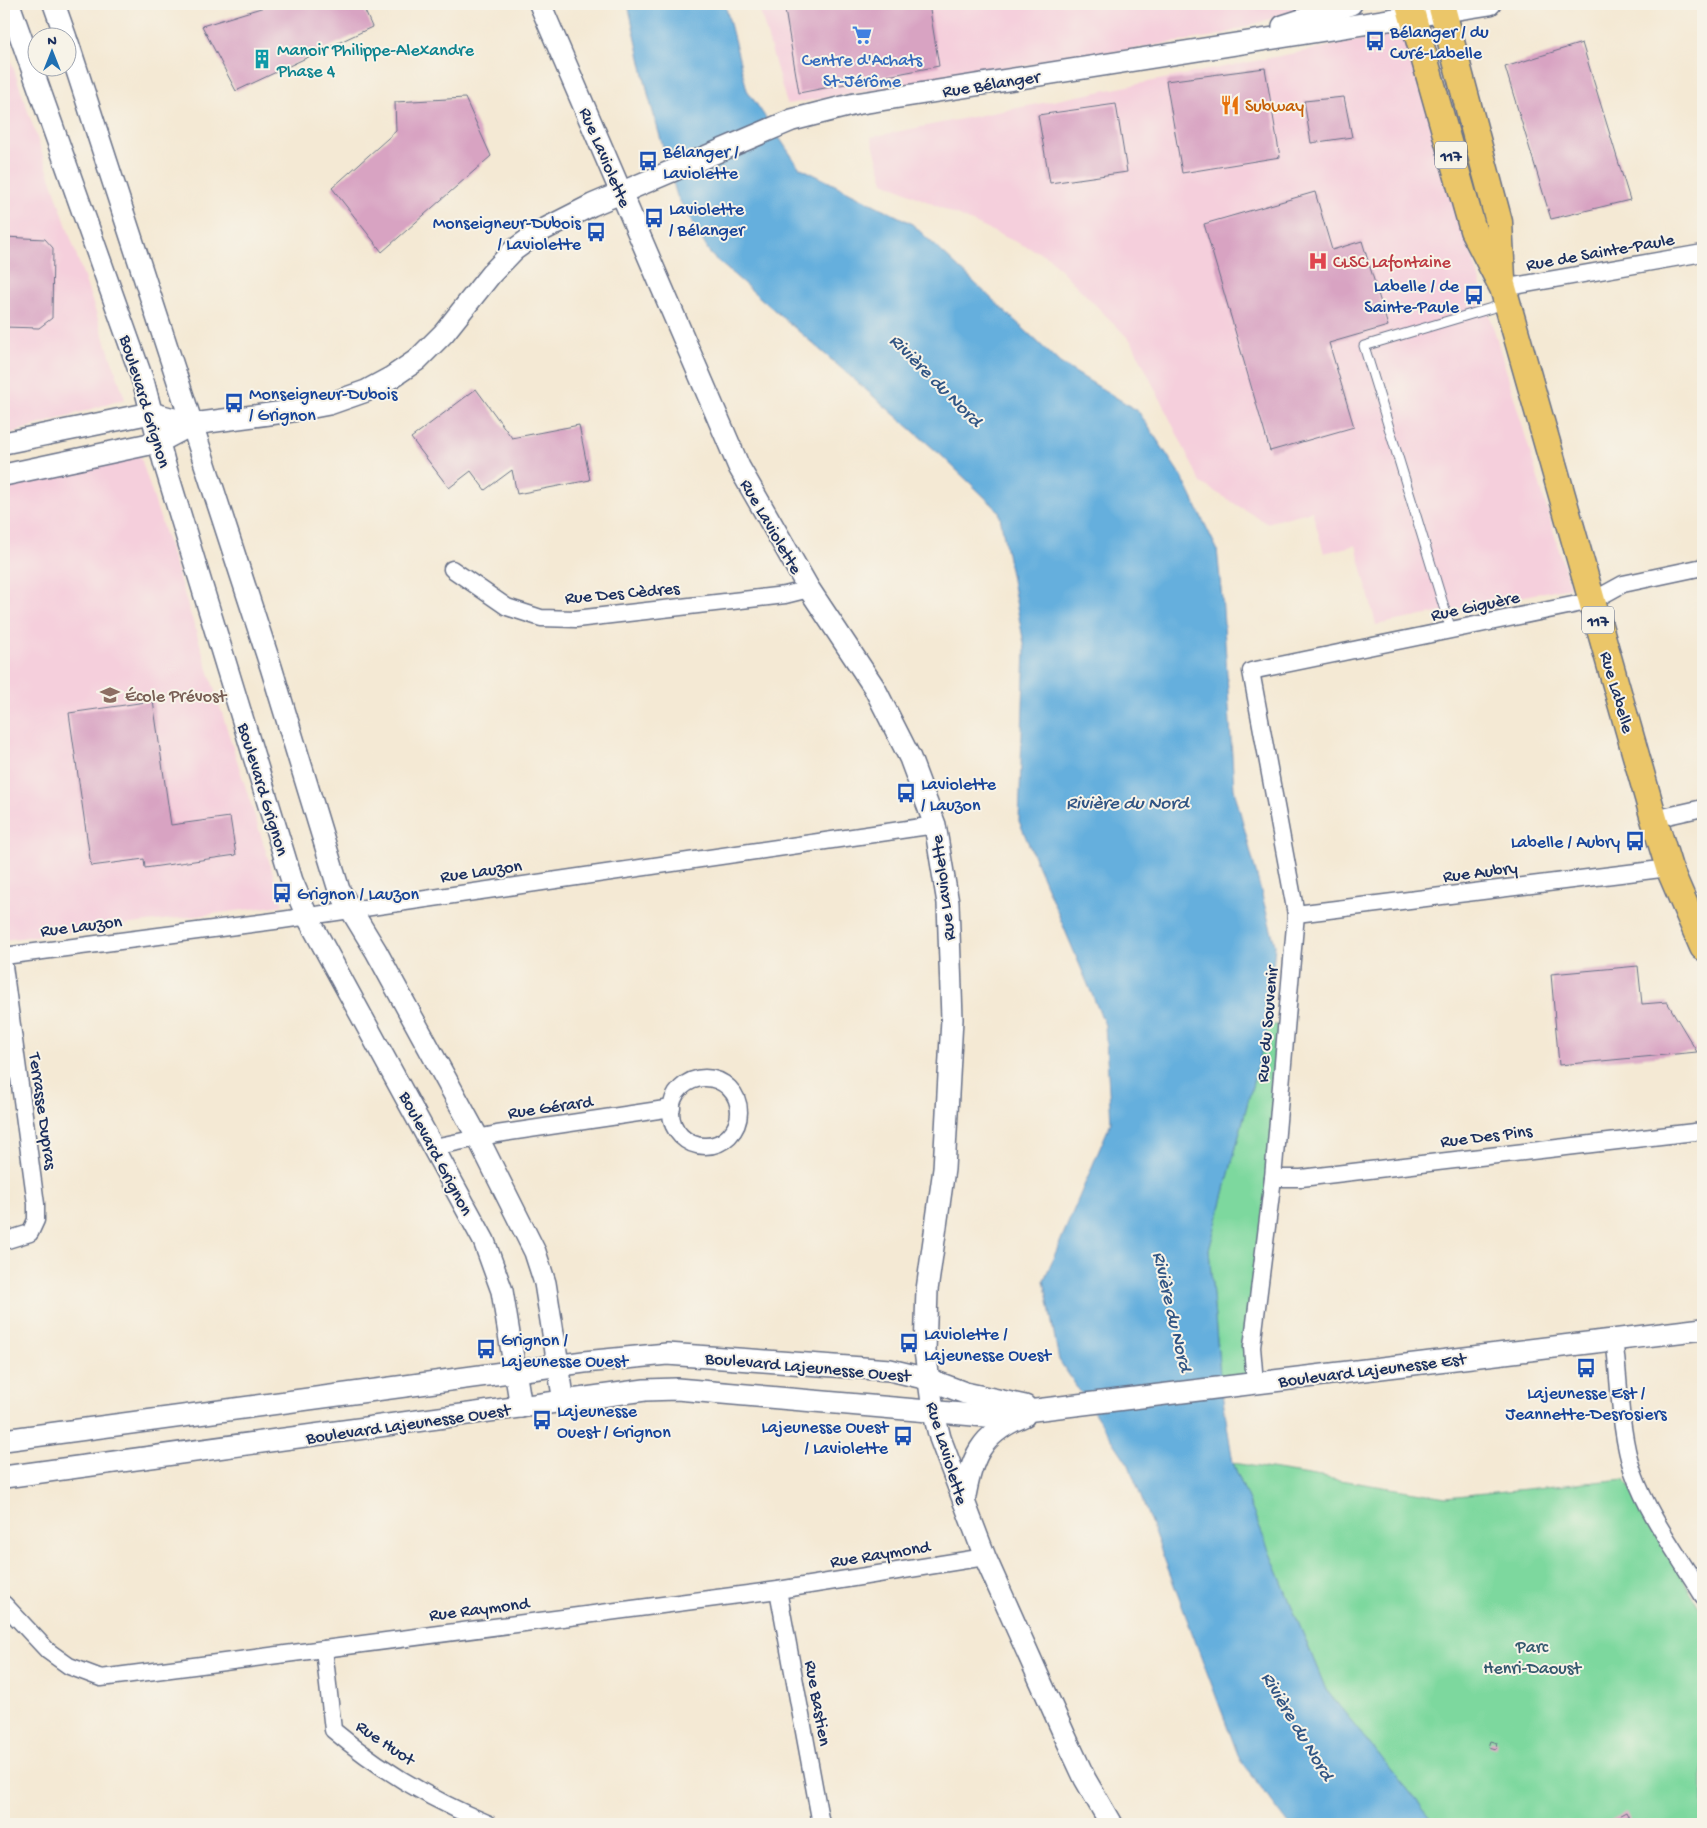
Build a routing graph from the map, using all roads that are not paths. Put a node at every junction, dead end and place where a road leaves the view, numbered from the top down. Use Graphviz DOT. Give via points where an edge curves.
graph roads {
  1 [pos="9,4"];
  2 [pos="54,4"];
  3 [pos="540,4"];
  4 [pos="1351,4"];
  5 [pos="1490,4"];
  6 [pos="1442,8"];
  7 [pos="1411,10"];
  8 [pos="62,28"];
  9 [pos="1226,45"];
  10 [pos="78,73"];
  11 [pos="622,193"];
  12 [pos="1703,253"];
  13 [pos="1505,296"];
  14 [pos="151,413"];
  15 [pos="193,424"];
  16 [pos="159,442"];
  17 [pos="4,443"];
  18 [pos="4,475"];
  19 [pos="1703,567"];
  20 [pos="452,569"];
  21 [pos="808,589"];
  22 [pos="1592,601"];
  23 [pos="1451,630"];
  24 [pos="1250,672"];
  25 [pos="1703,808"];
  26 [pos="1654,818"];
  27 [pos="934,825"];
  28 [pos="1670,868"];
  29 [pos="350,910"];
  30 [pos="1296,914"];
  31 [pos="308,916"];
  32 [pos="1703,947"];
  33 [pos="4,956"];
  34 [pos="4,966"];
  35 [pos="672,1108"];
  36 [pos="1703,1131"];
  37 [pos="478,1138"];
  38 [pos="434,1148"];
  39 [pos="1273,1178"];
  40 [pos="4,1241"];
  41 [pos="1703,1329"];
  42 [pos="1614,1339"];
  43 [pos="559,1365"];
  44 [pos="515,1371"];
  45 [pos="928,1379"];
  46 [pos="1255,1383"];
  47 [pos="564,1402"];
  48 [pos="521,1407"];
  49 [pos="933,1410"];
  50 [pos="1040,1410"];
  51 [pos="4,1440"];
  52 [pos="4,1477"];
  53 [pos="963,1505"];
  54 [pos="984,1557"];
  55 [pos="778,1590"];
  56 [pos="1703,1596"];
  57 [pos="4,1604"];
  58 [pos="324,1649"];
  59 [pos="489,1824"];
  60 [pos="821,1824"];
  61 [pos="1111,1824"];
  1 -- 14 [label="street, Boulevard Grignon" via="144,384"];
  2 -- 8 [label="street"];
  3 -- 11 [label="street, Rue Laviolette"];
  4 -- 9 [label="street, Rue Bélanger"];
  5 -- 6 [label="street, Rue Bélanger"];
  6 -- 7 [label="street, Rue Bélanger"];
  6 -- 13 [label="main road, Rue Labelle / 117" via="1498,222"];
  7 -- 9 [label="street, Rue Bélanger"];
  7 -- 13 [label="main road, Rue Labelle / 117" via="1473,230"];
  9 -- 11 [label="street, Rue Bélanger" via="855,104 792,120"];
  10 -- 15 [label="street, Boulevard Grignon"];
  11 -- 15 [label="street, Rue Bélanger" via="559,220 514,250 417,360 366,391 329,404"];
  11 -- 21 [label="street, Rue Laviolette" via="738,467"];
  12 -- 13 [label="street, Rue de Sainte-Paule"];
  13 -- 22 [label="main road, Rue Labelle / 117"];
  13 -- 23 [label="lane" via="1364,346"];
  14 -- 15 [label="street"];
  14 -- 16 [label="street, Boulevard Grignon"];
  14 -- 17 [label="street"];
  15 -- 16 [label="street"];
  15 -- 29 [label="street, Boulevard Grignon" via="339,890"];
  16 -- 18 [label="street"];
  16 -- 31 [label="street, Boulevard Grignon" via="292,880"];
  19 -- 22 [label="street, Rue Giguère" via="1623,584"];
  20 -- 21 [label="street, Rue Des Cèdres" via="507,607 540,618 576,619 785,595"];
  21 -- 27 [label="street, Rue Laviolette" via="874,687 910,758"];
  22 -- 23 [label="street, Rue Giguère"];
  22 -- 26 [label="main road, Rue Labelle / 117"];
  23 -- 24 [label="street, Rue Giguère"];
  24 -- 30 [label="street, Rue du Souvenir"];
  25 -- 26 [label="street"];
  26 -- 28 [label="main road, Rue Labelle / 117"];
  27 -- 29 [label="street, Rue Lauzon"];
  27 -- 45 [label="street, Rue Laviolette" via="948,903 952,1019 944,1169 927,1290 925,1350"];
  28 -- 30 [label="street, Rue Aubry"];
  28 -- 32 [label="main road, Rue Labelle / 117"];
  29 -- 31 [label="street, Rue Lauzon"];
  29 -- 37 [label="street, Boulevard Grignon" via="376,951"];
  30 -- 39 [label="street, Rue du Souvenir"];
  31 -- 33 [label="street, Rue Lauzon"];
  31 -- 38 [label="street, Boulevard Grignon"];
  34 -- 40 [label="street, Terrasse Dupras" via="36,1220 30,1234"];
  35 -- 35 [label="street" via="677,1092 688,1083 699,1078 715,1080 728,1087 735,1096 738,1121 728,1137 704,1146 688,1142 679,1134 673,1124"];
  35 -- 37 [label="street, Rue Gérard"];
  36 -- 39 [label="street, Rue Des Pins" via="1301,1178"];
  37 -- 38 [label="street, Rue Gérard"];
  37 -- 43 [label="street, Boulevard Grignon" via="535,1252 545,1282"];
  38 -- 44 [label="street, Boulevard Grignon" via="495,1266"];
  39 -- 46 [label="street, Rue du Souvenir" via="1252,1347"];
  41 -- 42 [label="street, Boulevard Lajeunesse Est"];
  42 -- 46 [label="street, Boulevard Lajeunesse Est"];
  42 -- 56 [label="street" via="1624,1430 1633,1471 1646,1504"];
  43 -- 44 [label="street, Boulevard Lajeunesse Ouest"];
  43 -- 45 [label="street, Boulevard Lajeunesse Ouest" via="667,1354 890,1370"];
  43 -- 47 [label="street, Boulevard Grignon"];
  44 -- 48 [label="street, Boulevard Grignon"];
  44 -- 51 [label="street, Boulevard Lajeunesse Ouest"];
  45 -- 49 [label="street, Rue Laviolette"];
  45 -- 50 [label="street, Boulevard Lajeunesse Est" via="965,1393"];
  46 -- 50 [label="street, Boulevard Lajeunesse Est"];
  47 -- 48 [label="street, Boulevard Lajeunesse Ouest"];
  47 -- 49 [label="street, Boulevard Lajeunesse Ouest" via="645,1390 677,1389"];
  48 -- 52 [label="street, Boulevard Lajeunesse Ouest"];
  49 -- 50 [label="street, Boulevard Lajeunesse Est" via="985,1416"];
  49 -- 53 [label="street, Rue Laviolette"];
  50 -- 53 [label="street" via="1002,1426 983,1443 968,1474"];
  53 -- 54 [label="street, Rue Laviolette"];
  54 -- 55 [label="street, Rue Raymond"];
  54 -- 61 [label="street, Rue Laviolette" via="1068,1743"];
  55 -- 58 [label="street, Rue Raymond"];
  55 -- 60 [label="street, Rue Bastien"];
  57 -- 58 [label="street, Rue Raymond" via="48,1651 69,1666 101,1678"];
  58 -- 59 [label="street, Rue Huot" via="334,1730 360,1752 453,1809"];
}
